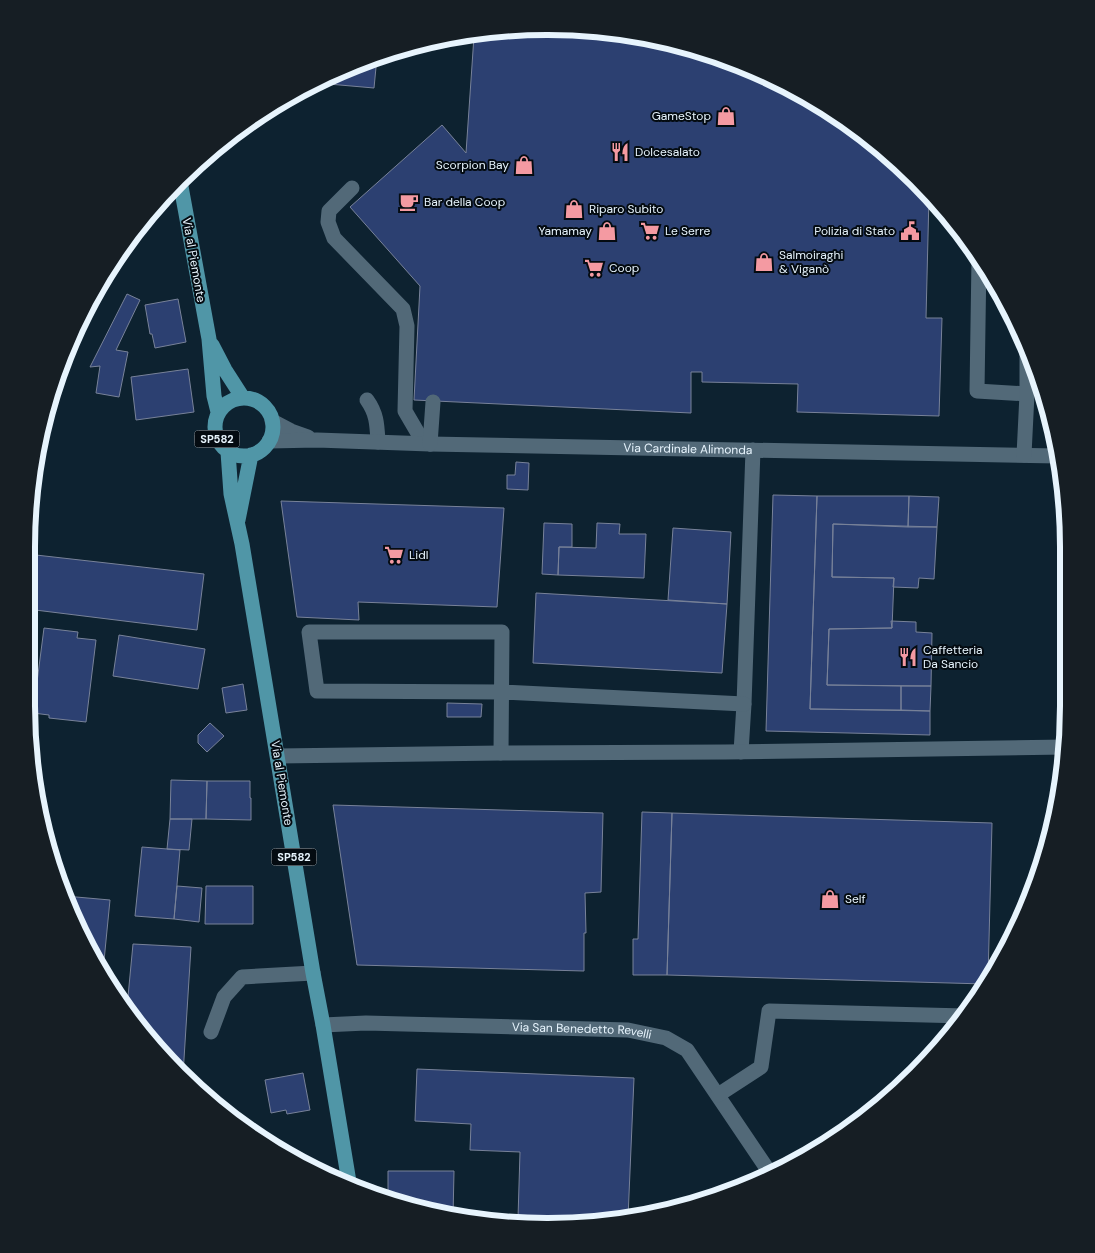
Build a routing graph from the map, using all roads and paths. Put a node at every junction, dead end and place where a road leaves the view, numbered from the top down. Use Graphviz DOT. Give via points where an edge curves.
graph roads {
  1 [pos="352,188"];
  2 [pos="181,189"];
  3 [pos="979,271"];
  4 [pos="209,339"];
  5 [pos="1027,367"];
  6 [pos="1027,394"];
  7 [pos="243,398"];
  8 [pos="367,400"];
  9 [pos="433,402"];
  10 [pos="218,412"];
  11 [pos="272,421"];
  12 [pos="317,440"];
  13 [pos="269,441"];
  14 [pos="378,442"];
  15 [pos="430,444"];
  16 [pos="753,450"];
  17 [pos="228,452"];
  18 [pos="251,455"];
  19 [pos="1024,455"];
  20 [pos="1051,456"];
  21 [pos="237,526"];
  22 [pos="502,692"];
  23 [pos="744,704"];
  24 [pos="1058,745"];
  25 [pos="741,752"];
  26 [pos="502,753"];
  27 [pos="278,756"];
  28 [pos="313,973"];
  29 [pos="955,1016"];
  30 [pos="324,1025"];
  31 [pos="211,1032"];
  32 [pos="718,1095"];
  33 [pos="767,1168"];
  34 [pos="348,1178"];
  1 -- 15 [label="street" via="329,211 328,222 334,238 403,309 407,326 405,411 418,435"];
  2 -- 4 [label="main road, Via al Piemonte / SP582"];
  3 -- 6 [label="street" via="976,391"];
  4 -- 7 [label="main road, Via al Piemonte / SP582"];
  4 -- 10 [label="main road, Via al Piemonte / SP582"];
  5 -- 6 [label="street"];
  6 -- 19 [label="street"];
  7 -- 10 [label="main road, SP582" via="227,403"];
  7 -- 11 [label="main road" via="262,404"];
  8 -- 14 [label="street" via="376,418"];
  9 -- 15 [label="street"];
  10 -- 17 [label="main road, Via al Piemonte / SP582" via="216,435"];
  11 -- 12 [label="street"];
  11 -- 13 [label="main road"];
  12 -- 13 [label="street"];
  12 -- 14 [label="street, Via Cardinale Alimonda"];
  13 -- 18 [label="main road, SP582" via="263,449"];
  14 -- 15 [label="street, Via Cardinale Alimonda"];
  15 -- 16 [label="street, Via Cardinale Alimonda"];
  16 -- 19 [label="street, Via Cardinale Alimonda"];
  16 -- 23 [label="street"];
  17 -- 18 [label="main road, SP582"];
  17 -- 21 [label="main road, Via al Piemonte / SP582" via="230,494"];
  18 -- 21 [label="main road, Via al Piemonte / SP582"];
  19 -- 20 [label="street, Via Cardinale Alimonda"];
  21 -- 27 [label="main road, Via al Piemonte / SP582"];
  22 -- 22 [label="street" via="502,632 309,632 317,691"];
  22 -- 23 [label="street"];
  22 -- 26 [label="street"];
  23 -- 25 [label="street"];
  24 -- 25 [label="street"];
  25 -- 26 [label="street"];
  26 -- 27 [label="street"];
  27 -- 28 [label="main road, Via al Piemonte / SP582"];
  28 -- 30 [label="main road, Via al Piemonte / SP582"];
  28 -- 31 [label="street" via="242,977 224,997"];
  29 -- 32 [label="street" via="769,1011 761,1067"];
  30 -- 32 [label="street, Via San Benedetto Revelli" via="366,1023 628,1030 666,1038 687,1050"];
  30 -- 34 [label="main road, Via al Piemonte / SP582"];
  32 -- 33 [label="street, Via San Benedetto Revelli"];
}
